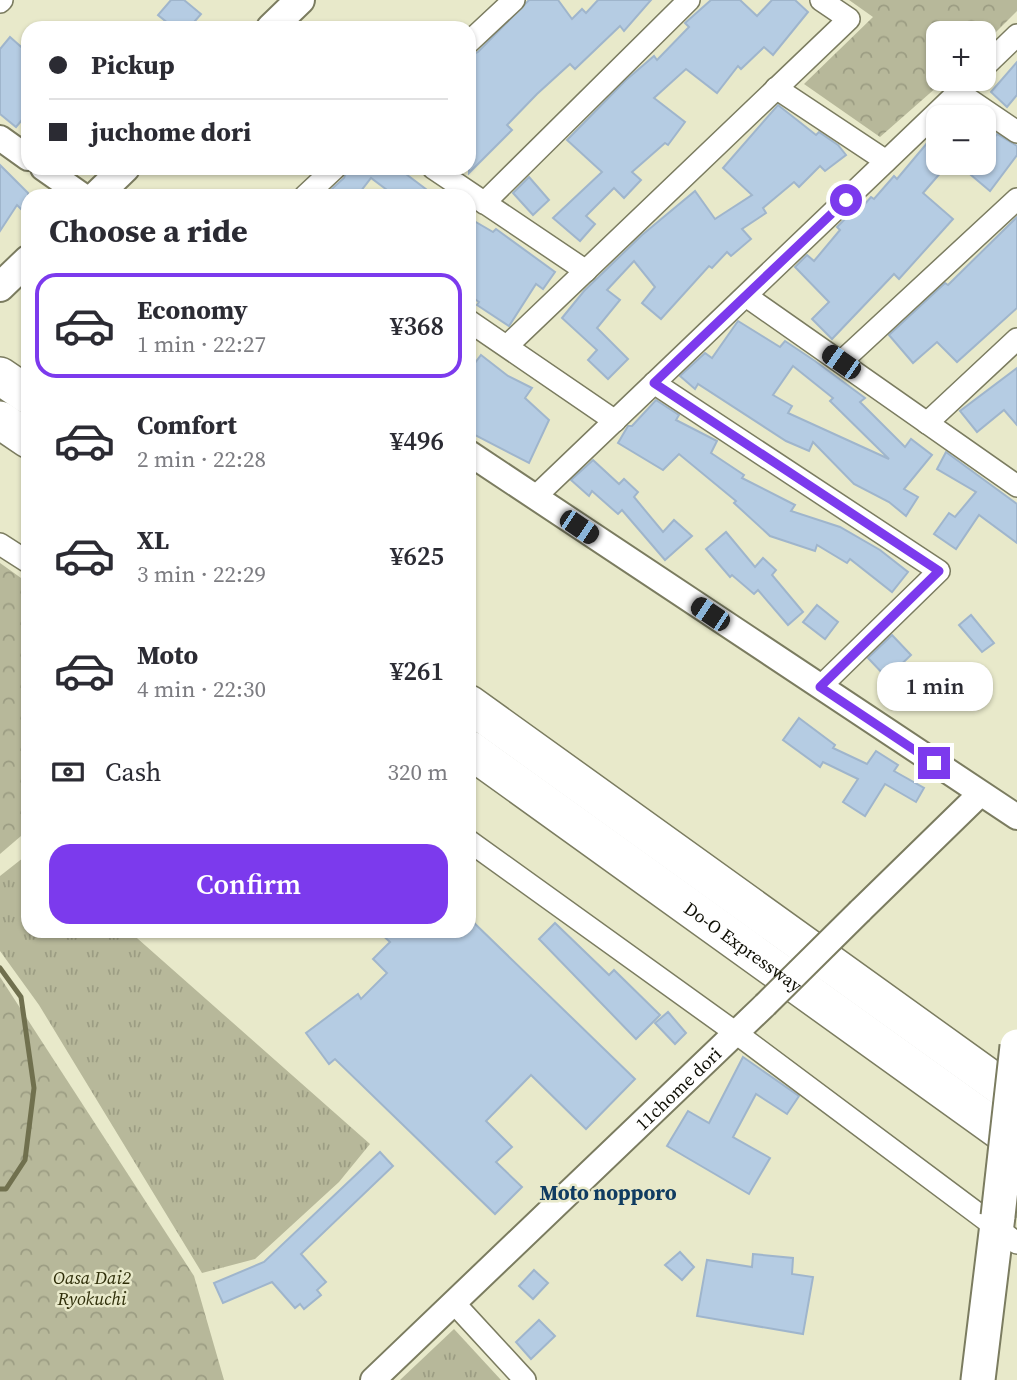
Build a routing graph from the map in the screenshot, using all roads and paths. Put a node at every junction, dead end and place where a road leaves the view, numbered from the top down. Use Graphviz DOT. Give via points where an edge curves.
graph roads {
  1 [pos="300,0"];
  2 [pos="514,0"];
  3 [pos="689,0"];
  4 [pos="821,0"];
  5 [pos="278,21"];
  6 [pos="476,35"];
  7 [pos="1017,35"];
  8 [pos="996,55"];
  9 [pos="776,88"];
  10 [pos="959,91"];
  11 [pos="972,91"];
  12 [pos="1017,132"];
  13 [pos="0,138"];
  14 [pos="21,153"];
  15 [pos="886,161"];
  16 [pos="53,175"];
  17 [pos="118,175"];
  18 [pos="328,175"];
  19 [pos="443,175"];
  20 [pos="73,189"];
  21 [pos="103,189"];
  22 [pos="312,189"];
  23 [pos="464,189"];
  24 [pos="476,198"];
  25 [pos="1017,199"];
  26 [pos="484,203"];
  27 [pos="586,271"];
  28 [pos="746,296"];
  29 [pos="476,326"];
  30 [pos="1017,339"];
  31 [pos="507,346"];
  32 [pos="841,362"];
  33 [pos="0,376"];
  34 [pos="654,383"];
  35 [pos="21,390"];
  36 [pos="0,420"];
  37 [pos="615,421"];
  38 [pos="927,423"];
  39 [pos="21,434"];
  40 [pos="476,458"];
  41 [pos="1016,483"];
  42 [pos="535,498"];
  43 [pos="0,544"];
  44 [pos="21,558"];
  45 [pos="820,687"];
  46 [pos="476,709"];
  47 [pos="476,755"];
  48 [pos="980,794"];
  49 [pos="1017,817"];
  50 [pos="476,846"];
  51 [pos="736,1033"];
  52 [pos="1017,1046"];
  53 [pos="1017,1097"];
  54 [pos="1017,1143"];
  55 [pos="1004,1230"];
  56 [pos="454,1303"];
  57 [pos="373,1380"];
  58 [pos="525,1380"];
  59 [pos="978,1380"];
  1 -- 5 [label="main road"];
  2 -- 6 [label="street"];
  3 -- 26 [label="street"];
  4 -- 9 [label="street" via="849,19"];
  7 -- 8 [label="street"];
  9 -- 15 [label="street"];
  9 -- 27 [label="street"];
  10 -- 15 [label="street"];
  11 -- 12 [label="street"];
  13 -- 14 [label="street"];
  15 -- 28 [label="street"];
  16 -- 20 [label="street"];
  17 -- 21 [label="main road"];
  18 -- 22 [label="street"];
  19 -- 23 [label="street"];
  24 -- 26 [label="street"];
  25 -- 32 [label="street"];
  26 -- 27 [label="street"];
  27 -- 31 [label="street"];
  28 -- 32 [label="street"];
  28 -- 34 [label="street"];
  29 -- 31 [label="street"];
  30 -- 38 [label="street"];
  31 -- 37 [label="street"];
  32 -- 38 [label="street"];
  33 -- 35 [label="highway"];
  34 -- 37 [label="street"];
  34 -- 45 [label="street" via="939,571"];
  36 -- 39 [label="highway"];
  37 -- 42 [label="street"];
  38 -- 41 [label="street"];
  40 -- 42 [label="street"];
  42 -- 45 [label="street"];
  43 -- 44 [label="street"];
  45 -- 48 [label="street"];
  46 -- 53 [label="highway, Do-O Expressway"];
  47 -- 54 [label="highway, Do-O Expressway"];
  48 -- 49 [label="street"];
  48 -- 51 [label="street, 11chome dori, bridge"];
  50 -- 51 [label="street"];
  51 -- 55 [label="street"];
  51 -- 56 [label="street, 11chome dori"];
  52 -- 55 [label="highway, bridge"];
  55 -- 59 [label="highway"];
  56 -- 57 [label="street, 11chome dori"];
  56 -- 58 [label="street"];
}
